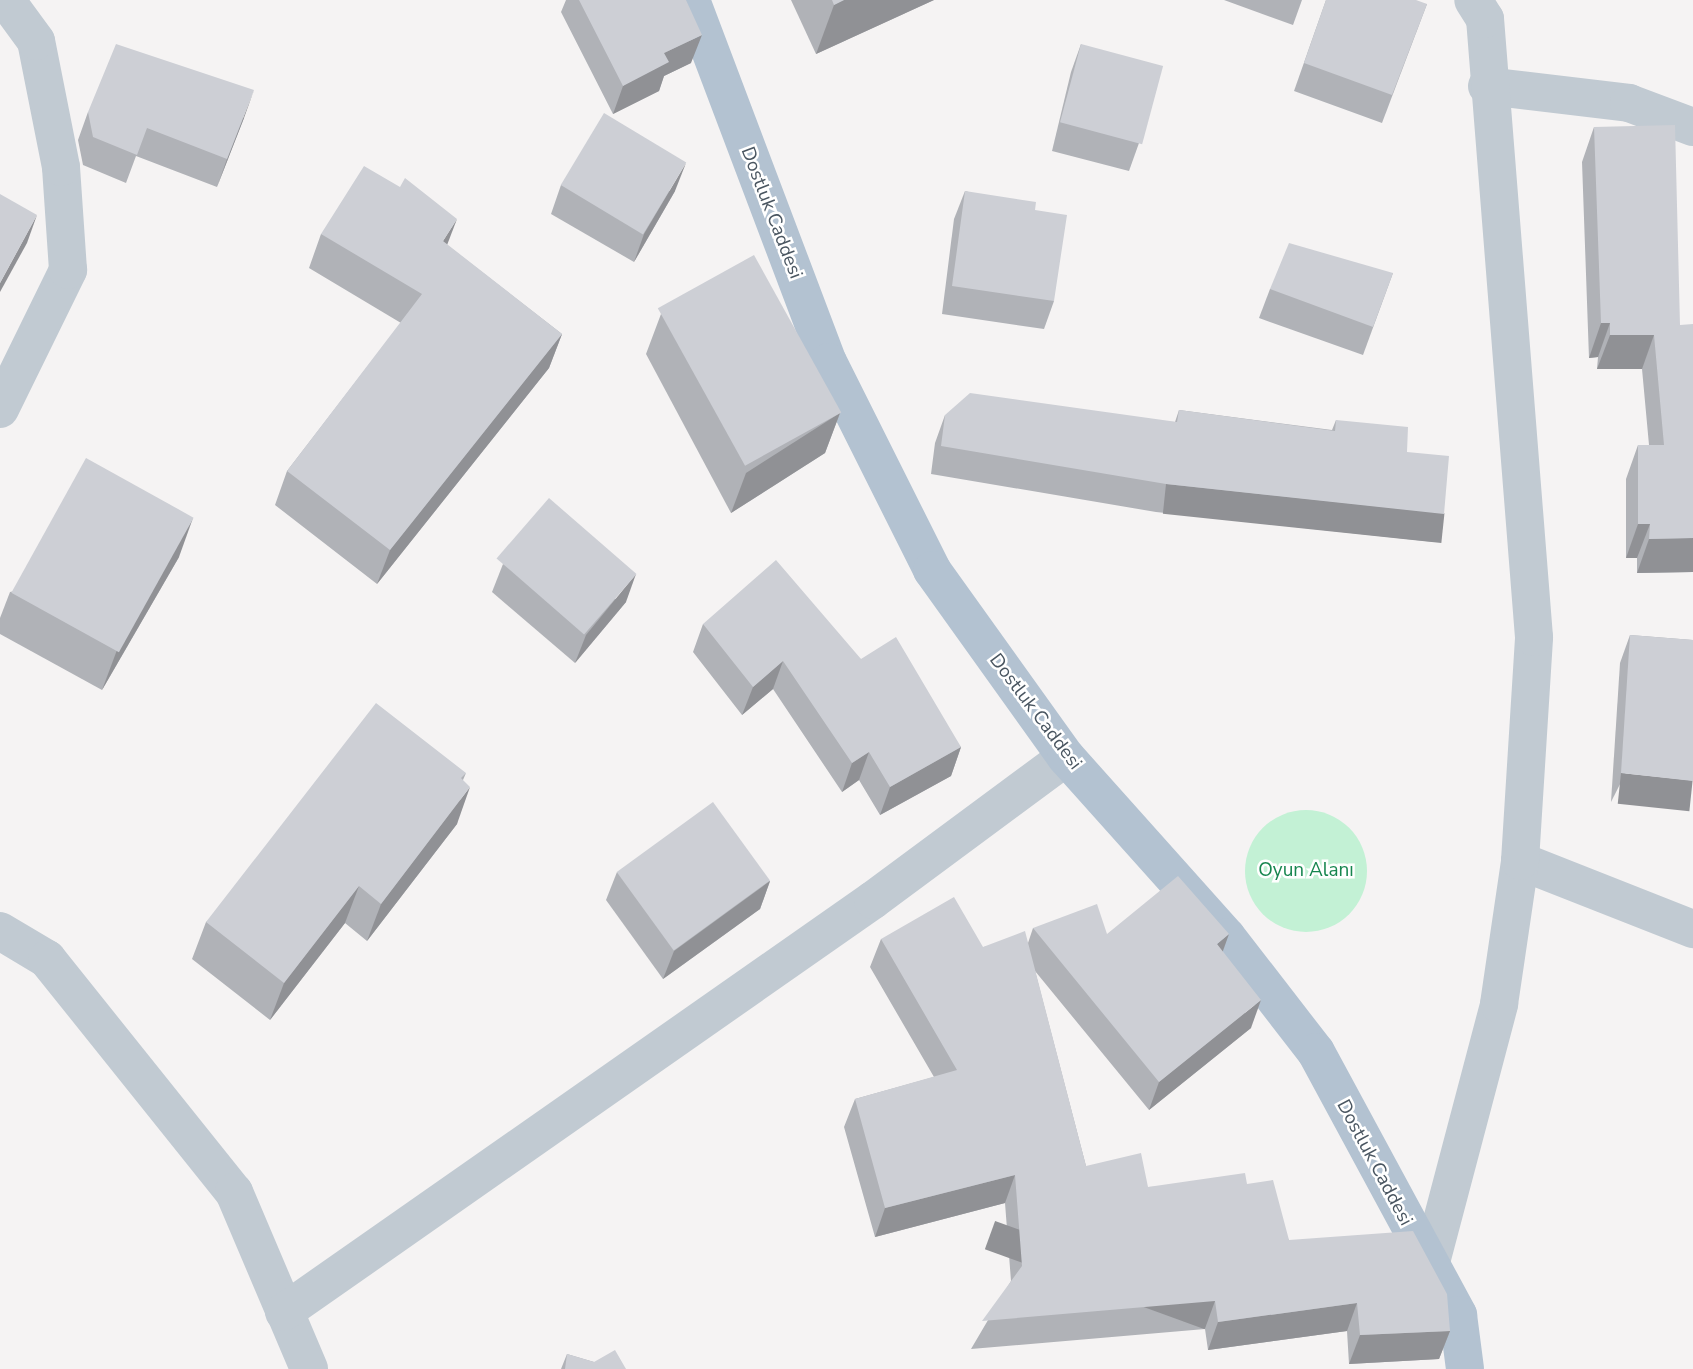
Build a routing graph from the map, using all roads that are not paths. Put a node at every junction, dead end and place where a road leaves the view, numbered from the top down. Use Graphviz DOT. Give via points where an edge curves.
graph roads {
  1 [pos="6,0"];
  2 [pos="691,0"];
  3 [pos="1472,0"];
  4 [pos="1487,86"];
  5 [pos="1693,127"];
  6 [pos="0,409"];
  7 [pos="1066,757"];
  8 [pos="1520,861"];
  9 [pos="1693,929"];
  10 [pos="0,931"];
  11 [pos="1430,1266"];
  12 [pos="284,1312"];
  13 [pos="309,1369"];
  14 [pos="1465,1369"];
  1 -- 6 [label="street" via="36,41 61,167 68,270"];
  2 -- 7 [label="main road, Dostluk Caddesi" via="828,362 932,570"];
  3 -- 4 [label="street" via="1485,19"];
  4 -- 5 [label="street" via="1629,103"];
  4 -- 8 [label="street" via="1534,637"];
  7 -- 11 [label="main road, Dostluk Caddesi" via="1227,937 1316,1052"];
  7 -- 12 [label="street" via="873,900"];
  8 -- 9 [label="street"];
  8 -- 11 [label="street" via="1499,1004"];
  10 -- 12 [label="street" via="47,959 234,1192"];
  11 -- 14 [label="main road, Dostluk Caddesi" via="1458,1315"];
  12 -- 13 [label="street"];
}
